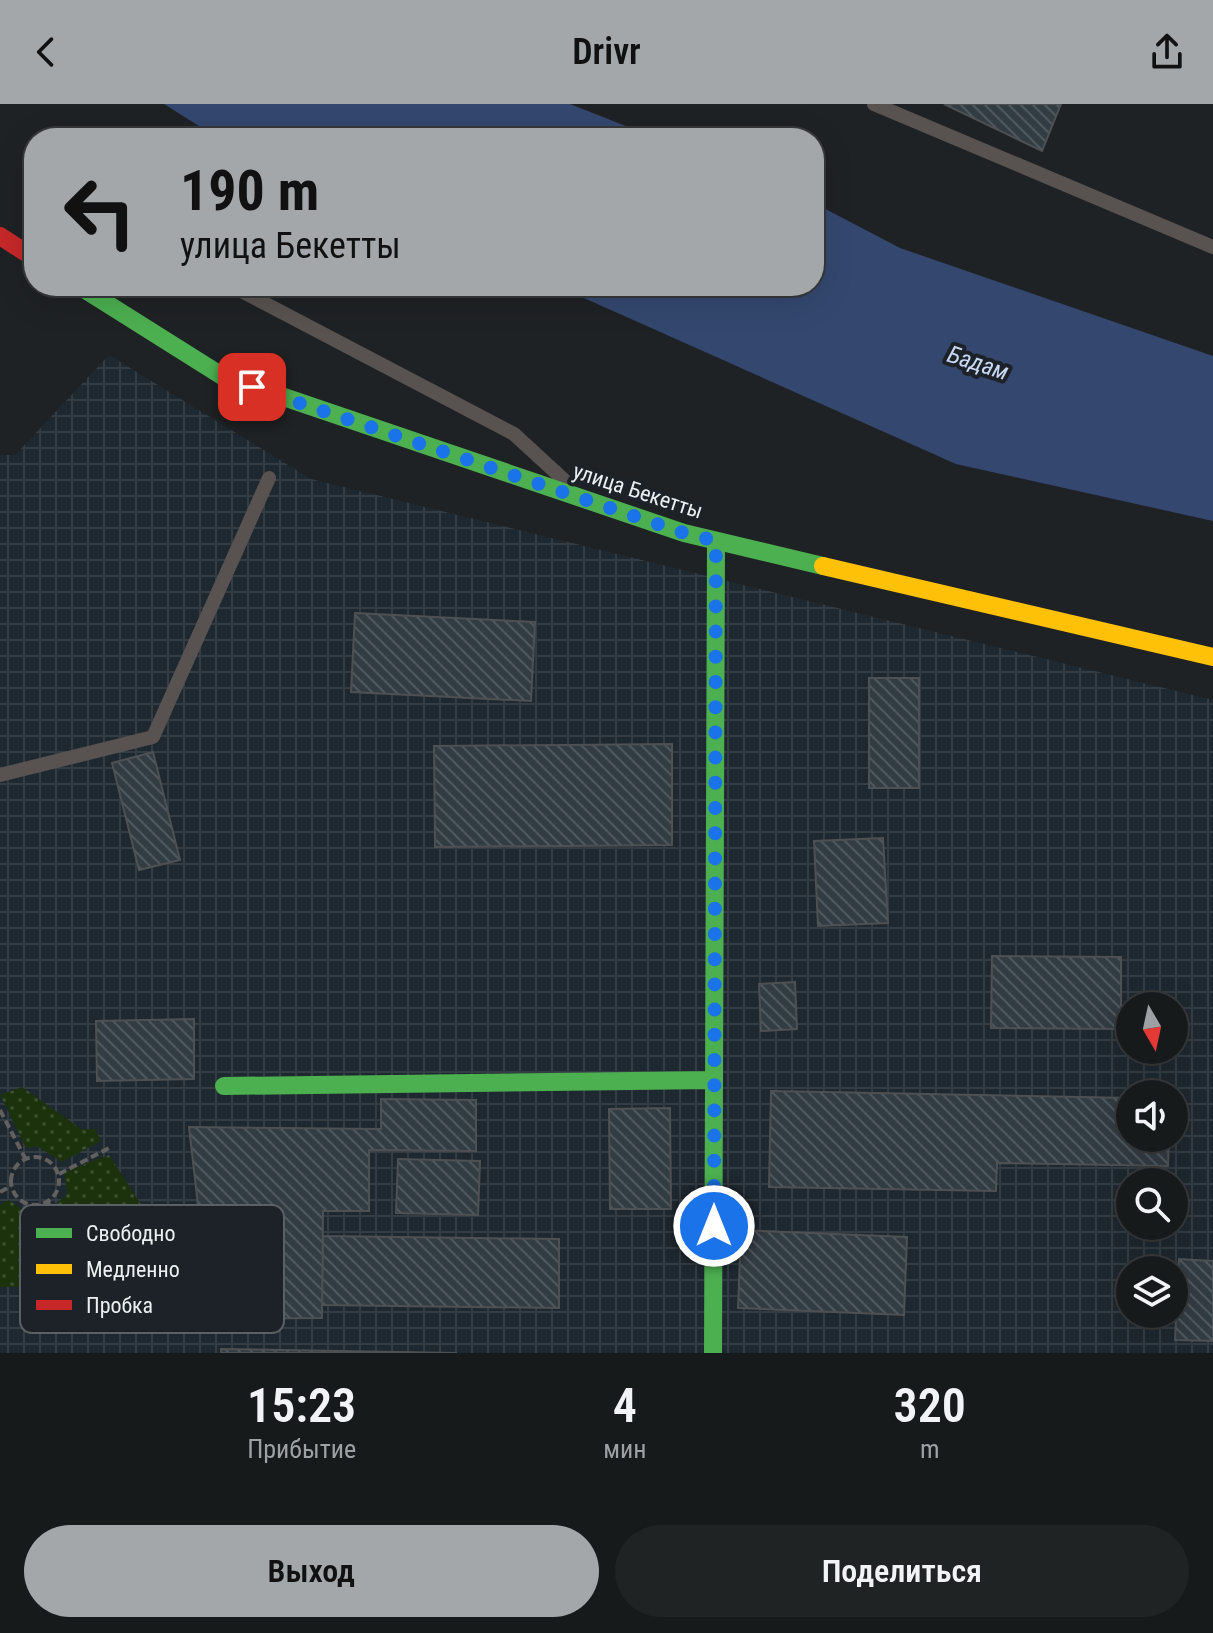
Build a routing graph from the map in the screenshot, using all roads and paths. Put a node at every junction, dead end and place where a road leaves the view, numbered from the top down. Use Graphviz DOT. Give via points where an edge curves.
graph roads {
  1 [pos="874,104"];
  2 [pos="0,236"];
  3 [pos="1213,247"];
  4 [pos="24,252"];
  5 [pos="95,296"];
  6 [pos="251,296"];
  7 [pos="269,478"];
  8 [pos="584,499"];
  9 [pos="716,541"];
  10 [pos="1213,657"];
  11 [pos="0,775"];
  12 [pos="714,1080"];
  13 [pos="224,1086"];
  14 [pos="0,1110"];
  15 [pos="109,1148"];
  16 [pos="25,1159"];
  17 [pos="59,1174"];
  18 [pos="11,1186"];
  19 [pos="0,1192"];
  20 [pos="48,1202"];
  21 [pos="49,1205"];
  22 [pos="713,1353"];
  1 -- 3 [label="lane"];
  2 -- 4 [label="street"];
  5 -- 8 [label="street, улица Бекетты" via="222,376"];
  6 -- 8 [label="lane" via="514,434"];
  7 -- 11 [label="lane" via="153,737"];
  8 -- 9 [label="street, улица Бекетты"];
  9 -- 10 [label="street, улица Бекетты"];
  9 -- 12 [label="street"];
  12 -- 13 [label="street"];
  12 -- 22 [label="street"];
  14 -- 16 [label="path"];
  15 -- 17 [label="path"];
  16 -- 17 [label="path" via="42,1158"];
  16 -- 18 [label="path" via="13,1170"];
  17 -- 20 [label="path" via="58,1190"];
  18 -- 19 [label="path"];
  18 -- 20 [label="path" via="25,1204"];
  20 -- 21 [label="path"];
}
